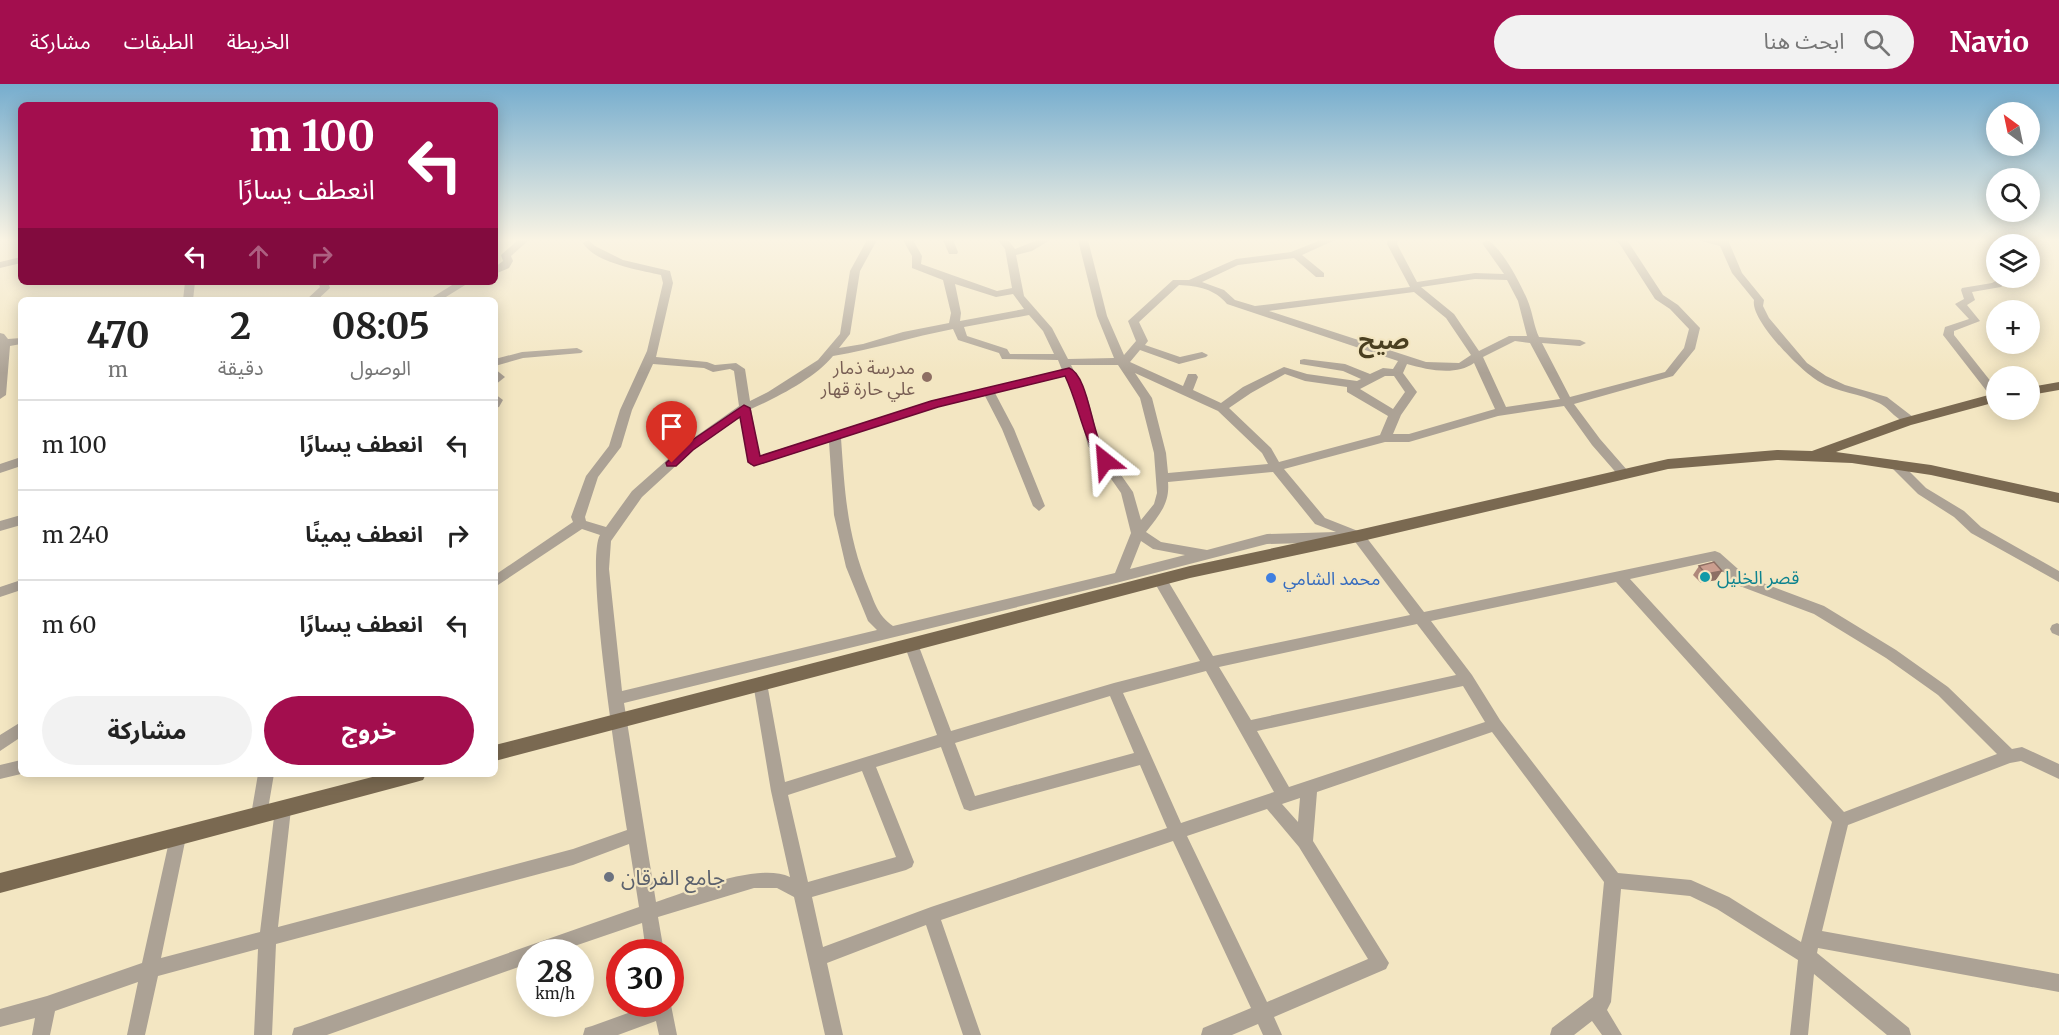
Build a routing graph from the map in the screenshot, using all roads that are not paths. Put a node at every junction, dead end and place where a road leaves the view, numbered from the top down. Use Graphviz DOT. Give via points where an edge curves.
graph roads {
  1 [pos="668,284"];
  2 [pos="853,284"];
  3 [pos="949,284"];
  4 [pos="967,284"];
  5 [pos="1017,284"];
  6 [pos="1094,284"];
  7 [pos="1174,284"];
  8 [pos="1198,284"];
  9 [pos="1415,284"];
  10 [pos="1433,284"];
  11 [pos="1514,284"];
  12 [pos="1651,284"];
  13 [pos="1743,284"];
  14 [pos="324,285"];
  15 [pos="460,285"];
  16 [pos="1986,286"];
  17 [pos="1416,287"];
  18 [pos="1018,290"];
  19 [pos="314,297"];
  20 [pos="440,297"];
  21 [pos="1253,309"];
  22 [pos="1031,311"];
  23 [pos="956,325"];
  24 [pos="3,340"];
  25 [pos="1535,340"];
  26 [pos="18,341"];
  27 [pos="1580,343"];
  28 [pos="1138,346"];
  29 [pos="577,351"];
  30 [pos="829,353"];
  31 [pos="1202,355"];
  32 [pos="1477,356"];
  33 [pos="1404,359"];
  34 [pos="650,360"];
  35 [pos="498,362"];
  36 [pos="1123,362"];
  37 [pos="1304,362"];
  38 [pos="1065,364"];
  39 [pos="1396,373"];
  40 [pos="1192,376"];
  41 [pos="1370,379"];
  42 [pos="1986,384"];
  43 [pos="1357,385"];
  44 [pos="2059,386"];
  45 [pos="2040,389"];
  46 [pos="988,391"];
  47 [pos="1187,391"];
  48 [pos="0,395"];
  49 [pos="1986,399"];
  50 [pos="1567,402"];
  51 [pos="744,408"];
  52 [pos="1222,408"];
  53 [pos="1502,411"];
  54 [pos="1395,415"];
  55 [pos="1909,420"];
  56 [pos="835,437"];
  57 [pos="1385,438"];
  58 [pos="1814,456"];
  59 [pos="18,462"];
  60 [pos="1895,464"];
  61 [pos="1276,467"];
  62 [pos="0,469"];
  63 [pos="1623,473"];
  64 [pos="1162,478"];
  65 [pos="2059,498"];
  66 [pos="1039,506"];
  67 [pos="18,521"];
  68 [pos="580,524"];
  69 [pos="0,526"];
  70 [pos="1138,532"];
  71 [pos="609,533"];
  72 [pos="1358,536"];
  73 [pos="1209,554"];
  74 [pos="1618,575"];
  75 [pos="1120,577"];
  76 [pos="2059,577"];
  77 [pos="498,580"];
  78 [pos="1161,580"];
  79 [pos="18,586"];
  80 [pos="0,591"];
  81 [pos="1420,618"];
  82 [pos="892,633"];
  83 [pos="911,644"];
  84 [pos="1209,663"];
  85 [pos="1467,679"];
  86 [pos="760,683"];
  87 [pos="1114,689"];
  88 [pos="616,699"];
  89 [pos="618,721"];
  90 [pos="1495,726"];
  91 [pos="1247,727"];
  92 [pos="18,730"];
  93 [pos="946,740"];
  94 [pos="0,744"];
  95 [pos="498,752"];
  96 [pos="2008,756"];
  97 [pos="1144,757"];
  98 [pos="867,763"];
  99 [pos="18,768"];
  100 [pos="0,772"];
  101 [pos="2059,772"];
  102 [pos="265,777"];
  103 [pos="405,777"];
  104 [pos="1309,787"];
  105 [pos="779,791"];
  106 [pos="1278,798"];
  107 [pos="283,809"];
  108 [pos="259,815"];
  109 [pos="1841,820"];
  110 [pos="1177,832"];
  111 [pos="636,834"];
  112 [pos="178,837"];
  113 [pos="1305,842"];
  114 [pos="1613,880"];
  115 [pos="0,883"];
  116 [pos="802,892"];
  117 [pos="649,912"];
  118 [pos="931,915"];
  119 [pos="268,936"];
  120 [pos="571,939"];
  121 [pos="653,939"];
  122 [pos="1809,947"];
  123 [pos="817,958"];
  124 [pos="516,959"];
  125 [pos="148,970"];
  126 [pos="2059,983"];
  127 [pos="47,1005"];
  128 [pos="1594,1008"];
  129 [pos="1262,1012"];
  130 [pos="637,1017"];
  131 [pos="666,1017"];
  132 [pos="0,1018"];
  133 [pos="41,1035"];
  134 [pos="136,1035"];
  135 [pos="263,1035"];
  136 [pos="301,1035"];
  137 [pos="592,1035"];
  138 [pos="668,1035"];
  139 [pos="834,1035"];
  140 [pos="972,1035"];
  141 [pos="1210,1035"];
  142 [pos="1273,1035"];
  143 [pos="1559,1035"];
  144 [pos="1613,1035"];
  145 [pos="1799,1035"];
  146 [pos="1902,1035"];
  1 -- 34 [label="street"];
  2 -- 30 [label="street" via="845,334"];
  3 -- 23 [label="street" via="957,313"];
  4 -- 18 [label="street" via="996,294"];
  5 -- 18 [label="street"];
  6 -- 36 [label="street" via="1102,316"];
  7 -- 28 [label="street" via="1133,321 1142,341"];
  8 -- 21 [label="street"];
  9 -- 17 [label="street"];
  10 -- 17 [label="street"];
  11 -- 25 [label="street"];
  12 -- 50 [label="street" via="1659,297 1695,328 1689,349 1669,374"];
  13 -- 55 [label="street" via="1759,300 1764,319 1803,365 1842,388 1883,400"];
  14 -- 19 [label="street"];
  15 -- 20 [label="street"];
  16 -- 42 [label="street" via="1966,290 1970,300 1960,304 1975,321 1949,329 1948,336"];
  17 -- 21 [label="street"];
  17 -- 32 [label="street" via="1450,316"];
  18 -- 22 [label="street"];
  21 -- 33 [label="street"];
  22 -- 23 [label="street"];
  22 -- 38 [label="street" via="1048,330"];
  23 -- 30 [label="street"];
  23 -- 38 [label="street" via="962,338 1003,351 1006,357"];
  24 -- 26 [label="street"];
  24 -- 48 [label="street"];
  25 -- 27 [label="street"];
  25 -- 32 [label="street" via="1513,338"];
  25 -- 50 [label="street"];
  28 -- 31 [label="street" via="1179,361"];
  28 -- 36 [label="street"];
  29 -- 35 [label="street" via="522,355"];
  30 -- 51 [label="street" via="822,362 772,395"];
  32 -- 33 [label="street" via="1461,367 1425,365"];
  32 -- 53 [label="street"];
  33 -- 39 [label="street"];
  34 -- 51 [label="street" via="706,364 713,369 732,365 739,369"];
  34 -- 68 [label="street" via="626,410 615,447 592,476 578,517"];
  36 -- 38 [label="street"];
  36 -- 47 [label="street"];
  36 -- 64 [label="street" via="1146,398"];
  37 -- 41 [label="street" via="1342,366"];
  38 -- 46 [label="street"];
  38 -- 70 [label="street" via="1081,396 1094,446 1127,492"];
  39 -- 41 [label="street" via="1383,372"];
  39 -- 54 [label="street" via="1412,393"];
  40 -- 47 [label="street"];
  41 -- 43 [label="street"];
  43 -- 52 [label="street" via="1284,370"];
  43 -- 54 [label="street" via="1351,389"];
  44 -- 45 [label="main road"];
  46 -- 56 [label="street"];
  46 -- 66 [label="street"];
  47 -- 52 [label="street"];
  49 -- 55 [label="main road"];
  50 -- 53 [label="street"];
  50 -- 63 [label="street" via="1599,448"];
  51 -- 56 [label="street" via="754,462"];
  51 -- 71 [label="street" via="689,447 637,494"];
  52 -- 61 [label="street" via="1267,451"];
  53 -- 57 [label="street" via="1409,438"];
  54 -- 57 [label="street"];
  55 -- 58 [label="main road"];
  56 -- 82 [label="street" via="840,515 853,567 875,621"];
  57 -- 61 [label="street"];
  58 -- 60 [label="main road"];
  58 -- 63 [label="main road" via="1705,460"];
  59 -- 62 [label="street"];
  60 -- 65 [label="main road"];
  60 -- 76 [label="street" via="1922,491 1959,514 1976,530"];
  61 -- 64 [label="street"];
  61 -- 72 [label="street" via="1320,521"];
  63 -- 72 [label="main road"];
  64 -- 70 [label="street" via="1161,506"];
  67 -- 69 [label="street"];
  68 -- 71 [label="street"];
  68 -- 77 [label="street"];
  70 -- 73 [label="street" via="1158,546"];
  70 -- 75 [label="street"];
  71 -- 88 [label="street" via="604,540 602,569"];
  72 -- 73 [label="street" via="1267,539"];
  72 -- 78 [label="main road"];
  72 -- 81 [label="street"];
  73 -- 75 [label="street"];
  74 -- 81 [label="street"];
  74 -- 96 [label="street" via="1715,556 1742,581 1819,610 1891,654 1943,691"];
  74 -- 109 [label="street"];
  75 -- 82 [label="street"];
  78 -- 83 [label="main road"];
  78 -- 84 [label="street"];
  79 -- 80 [label="street"];
  81 -- 84 [label="street"];
  81 -- 85 [label="street"];
  82 -- 88 [label="street"];
  83 -- 86 [label="main road"];
  83 -- 93 [label="street"];
  84 -- 87 [label="street"];
  84 -- 91 [label="street"];
  85 -- 90 [label="street"];
  85 -- 91 [label="street"];
  86 -- 89 [label="main road"];
  86 -- 105 [label="street"];
  87 -- 93 [label="street"];
  87 -- 97 [label="street"];
  88 -- 89 [label="street"];
  89 -- 95 [label="main road"];
  89 -- 111 [label="street"];
  90 -- 104 [label="street"];
  90 -- 114 [label="street"];
  91 -- 106 [label="street"];
  92 -- 94 [label="street"];
  93 -- 97 [label="street" via="970,804"];
  93 -- 98 [label="street"];
  96 -- 101 [label="street" via="2022,754"];
  96 -- 109 [label="street"];
  97 -- 110 [label="street"];
  98 -- 105 [label="street"];
  98 -- 116 [label="street" via="906,862"];
  99 -- 100 [label="street"];
  102 -- 108 [label="street"];
  103 -- 107 [label="main road"];
  104 -- 106 [label="street"];
  104 -- 113 [label="street"];
  105 -- 116 [label="street"];
  106 -- 110 [label="street"];
  106 -- 113 [label="street"];
  107 -- 108 [label="main road"];
  107 -- 119 [label="street"];
  108 -- 112 [label="main road"];
  109 -- 122 [label="street"];
  110 -- 118 [label="street"];
  110 -- 129 [label="street"];
  111 -- 117 [label="street"];
  111 -- 119 [label="street" via="573,857"];
  112 -- 115 [label="main road"];
  112 -- 125 [label="street"];
  113 -- 129 [label="street" via="1380,963"];
  114 -- 122 [label="street" via="1691,888"];
  114 -- 128 [label="street" via="1602,1002"];
  116 -- 117 [label="street" via="778,880 754,880"];
  116 -- 123 [label="street"];
  117 -- 120 [label="street"];
  117 -- 121 [label="street"];
  118 -- 123 [label="street"];
  118 -- 140 [label="street"];
  119 -- 125 [label="street"];
  119 -- 135 [label="street"];
  122 -- 126 [label="street"];
  122 -- 145 [label="street"];
  122 -- 146 [label="street"];
  123 -- 139 [label="street"];
  124 -- 136 [label="street"];
  125 -- 127 [label="street"];
  125 -- 134 [label="street"];
  127 -- 132 [label="street"];
  127 -- 133 [label="street"];
  128 -- 143 [label="street"];
  128 -- 144 [label="street"];
  129 -- 141 [label="street"];
  129 -- 142 [label="street"];
  130 -- 137 [label="street"];
  131 -- 138 [label="street"];
}
